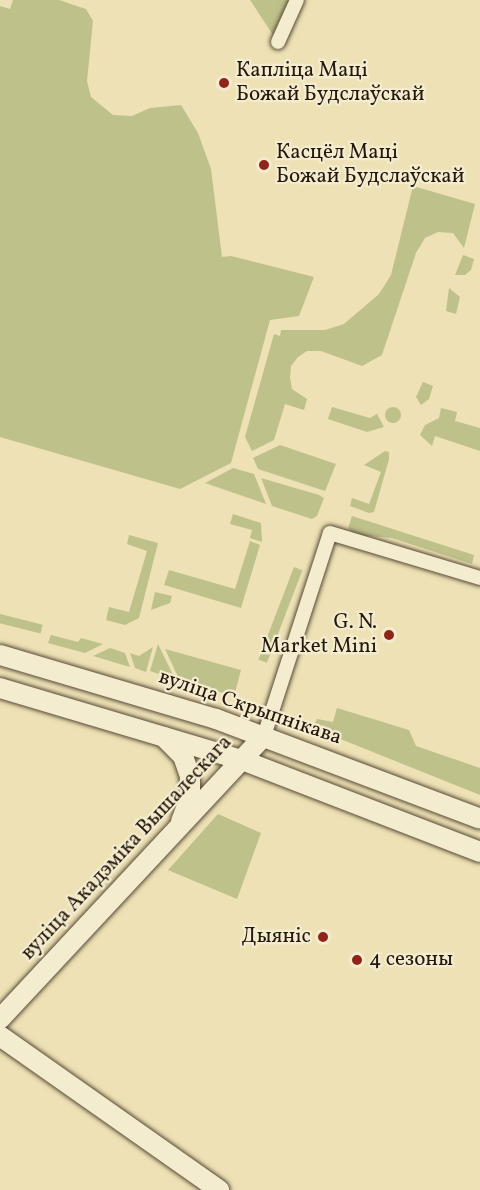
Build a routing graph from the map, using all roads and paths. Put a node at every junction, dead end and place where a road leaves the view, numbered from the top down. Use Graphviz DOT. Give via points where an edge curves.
graph roads {
  1 [pos="297,0"];
  2 [pos="278,42"];
  3 [pos="480,578"];
  4 [pos="0,655"];
  5 [pos="0,688"];
  6 [pos="163,735"];
  7 [pos="264,736"];
  8 [pos="242,760"];
  9 [pos="480,819"];
  10 [pos="179,828"];
  11 [pos="480,852"];
  12 [pos="0,1019"];
  13 [pos="0,1036"];
  14 [pos="219,1190"];
  1 -- 2 [label="street"];
  3 -- 7 [label="street" via="330,533"];
  4 -- 7 [label="main road, вуліца Скрыпнікава"];
  5 -- 6 [label="main road"];
  6 -- 8 [label="main road"];
  6 -- 10 [label="main road" via="183,756 190,776 190,798"];
  7 -- 8 [label="main road, вуліца Акадэміка Вышалескага"];
  7 -- 9 [label="main road, вуліца Скрыпнікава"];
  8 -- 10 [label="main road, вуліца Акадэміка Вышалескага"];
  8 -- 11 [label="main road"];
  10 -- 12 [label="main road, вуліца Акадэміка Вышалескага"];
  13 -- 14 [label="main road"];
}
